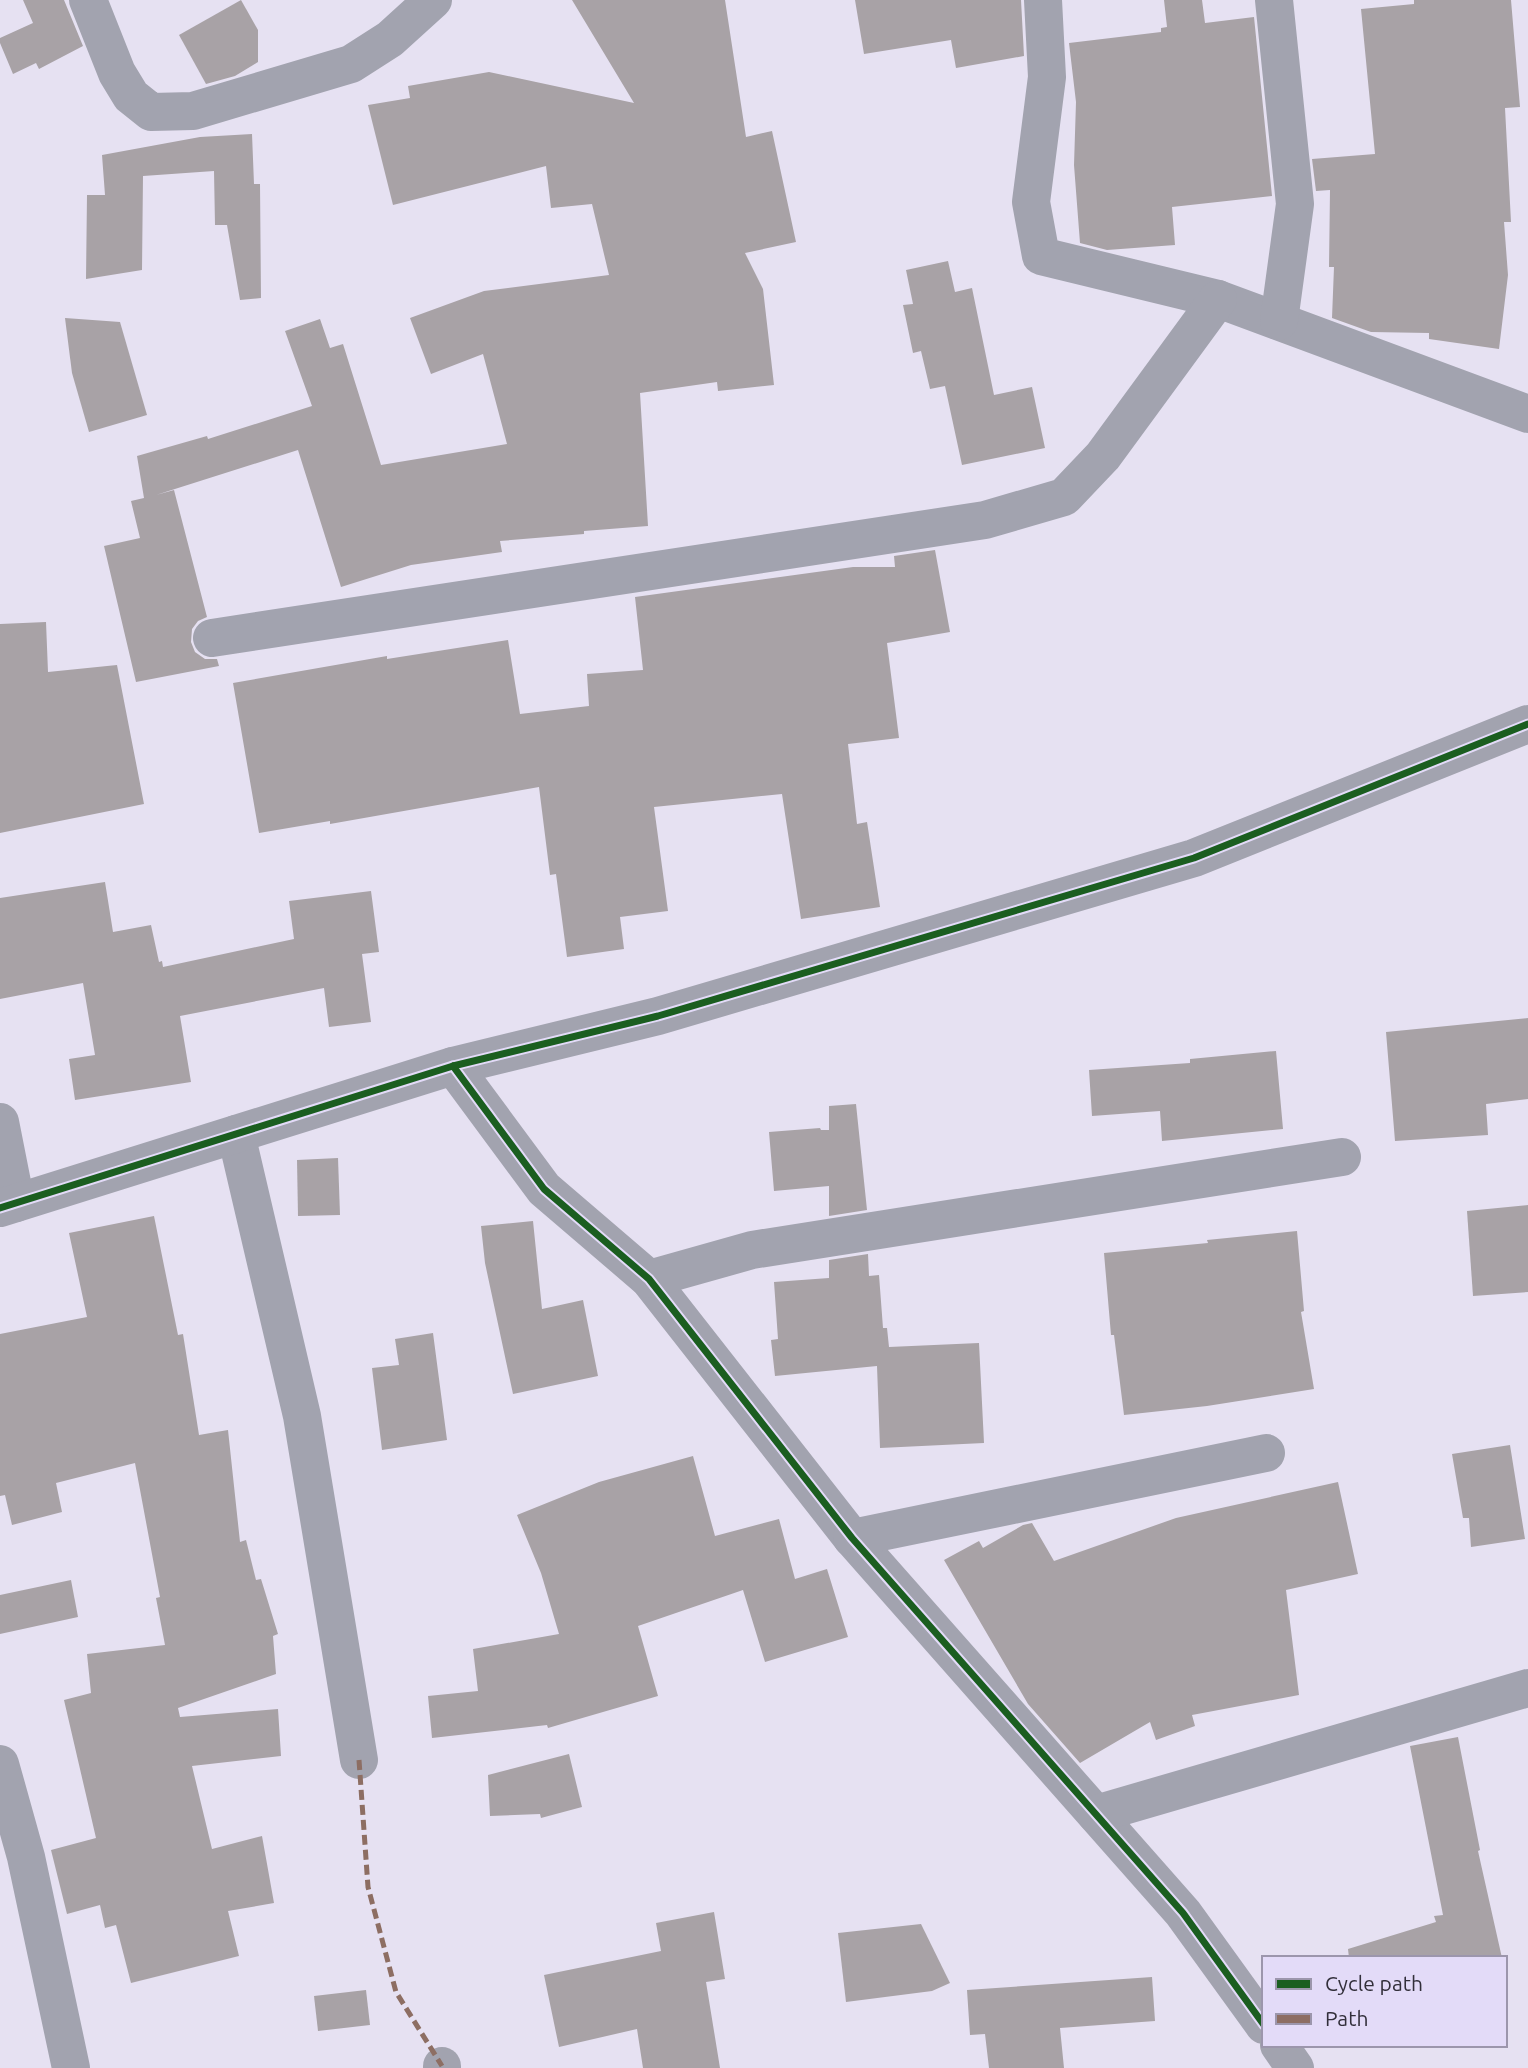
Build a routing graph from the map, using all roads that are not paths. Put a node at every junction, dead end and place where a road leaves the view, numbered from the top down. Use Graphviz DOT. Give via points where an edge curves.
graph roads {
  1 [pos="88,0"];
  2 [pos="433,0"];
  3 [pos="1043,0"];
  4 [pos="1274,0"];
  5 [pos="1218,299"];
  6 [pos="1279,321"];
  7 [pos="1528,414"];
  8 [pos="212,638"];
  9 [pos="1528,724"];
  10 [pos="453,1066"];
  11 [pos="0,1122"];
  12 [pos="236,1134"];
  13 [pos="1342,1157"];
  14 [pos="8,1206"];
  15 [pos="649,1279"];
  16 [pos="1266,1453"];
  17 [pos="852,1538"];
  18 [pos="1528,1688"];
  19 [pos="359,1760"];
  20 [pos="0,1764"];
  21 [pos="1096,1814"];
  22 [pos="13,1856"];
  23 [pos="1262,2022"];
  24 [pos="1280,2047"];
  25 [pos="71,2068"];
  26 [pos="1295,2068"];
  1 -- 2 [label="street" via="117,74 131,96 151,112 193,111 351,64 390,39"];
  3 -- 5 [label="street" via="1047,77 1031,202 1041,256"];
  4 -- 6 [label="street" via="1295,204"];
  5 -- 6 [label="street"];
  5 -- 8 [label="street" via="1103,456 1064,497 985,520"];
  6 -- 7 [label="street"];
  9 -- 10 [label="street" via="1194,858 658,1016"];
  10 -- 12 [label="street"];
  10 -- 15 [label="street" via="544,1189"];
  11 -- 14 [label="street"];
  12 -- 14 [label="street"];
  12 -- 19 [label="street" via="302,1416"];
  13 -- 15 [label="street" via="752,1250"];
  15 -- 17 [label="street"];
  16 -- 17 [label="street"];
  17 -- 21 [label="street"];
  18 -- 21 [label="street"];
  20 -- 22 [label="street"];
  21 -- 23 [label="street" via="1183,1913"];
  22 -- 25 [label="street"];
  24 -- 26 [label="street"];
}
